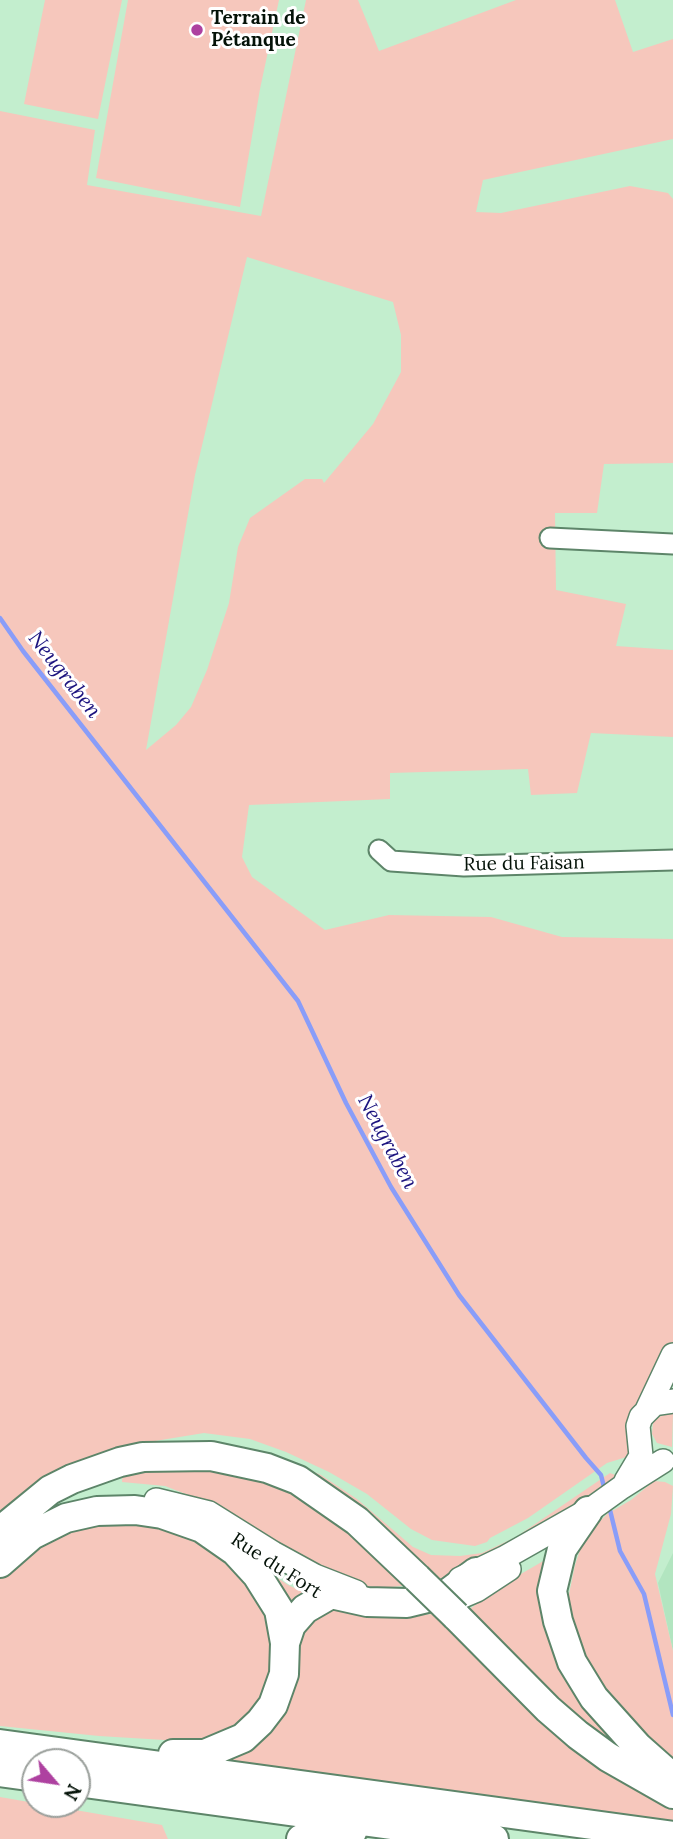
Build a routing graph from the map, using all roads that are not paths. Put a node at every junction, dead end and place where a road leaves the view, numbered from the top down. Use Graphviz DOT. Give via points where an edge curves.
graph roads {
  1 [pos="550,538"];
  2 [pos="673,544"];
  3 [pos="379,850"];
  4 [pos="673,860"];
  5 [pos="673,1355"];
  6 [pos="673,1401"];
  7 [pos="647,1410"];
  8 [pos="641,1445"];
  9 [pos="668,1461"];
  10 [pos="622,1486"];
  11 [pos="148,1498"];
  12 [pos="594,1507"];
  13 [pos="0,1531"];
  14 [pos="0,1549"];
  15 [pos="0,1563"];
  16 [pos="476,1572"];
  17 [pos="324,1598"];
  18 [pos="285,1643"];
  19 [pos="0,1744"];
  20 [pos="149,1764"];
  21 [pos="0,1772"];
  22 [pos="21,1775"];
  23 [pos="673,1778"];
  24 [pos="91,1784"];
  25 [pos="673,1794"];
  26 [pos="396,1825"];
  27 [pos="673,1836"];
  28 [pos="301,1839"];
  29 [pos="494,1839"];
  1 -- 2 [label="street"];
  3 -- 4 [label="street, Rue du Faisan" via="391,861 464,866"];
  5 -- 7 [label="main road, Rue du Fort"];
  6 -- 7 [label="main road"];
  7 -- 8 [label="main road, Rue du Fort" via="638,1426"];
  8 -- 9 [label="main road, Rue du Fort" via="647,1453"];
  8 -- 10 [label="main road, Rue du Fort" via="638,1462"];
  9 -- 10 [label="main road, Rue du Fort"];
  10 -- 12 [label="main road, Rue du Fort"];
  11 -- 14 [label="main road, Rue du Fort" via="67,1504 32,1522"];
  11 -- 16 [label="main road, Rue du Fort" via="209,1513 285,1560 355,1592 384,1597 416,1593"];
  11 -- 17 [label="main road, Rue du Fort" via="205,1521"];
  12 -- 16 [label="main road, Rue du Fort"];
  12 -- 17 [label="main road, Rue du Fort" via="477,1591 449,1603 375,1612"];
  12 -- 23 [label="highway" via="562,1549 552,1591 558,1621 572,1662 594,1698"];
  13 -- 25 [label="highway, bridge" via="50,1490 143,1457 211,1456 298,1480 357,1521 578,1735"];
  15 -- 18 [label="highway" via="32,1535 66,1518 97,1511 162,1514 202,1528 235,1551 279,1610"];
  16 -- 17 [label="highway" via="448,1592 407,1603 367,1602 331,1594"];
  17 -- 18 [label="highway" via="305,1609"];
  18 -- 20 [label="highway" via="280,1689 260,1722 243,1738 205,1754 167,1754"];
  19 -- 20 [label="highway"];
  20 -- 27 [label="highway"];
  21 -- 22 [label="highway"];
  24 -- 26 [label="highway"];
  26 -- 28 [label="highway" via="367,1833 318,1832"];
  26 -- 29 [label="highway"];
}
